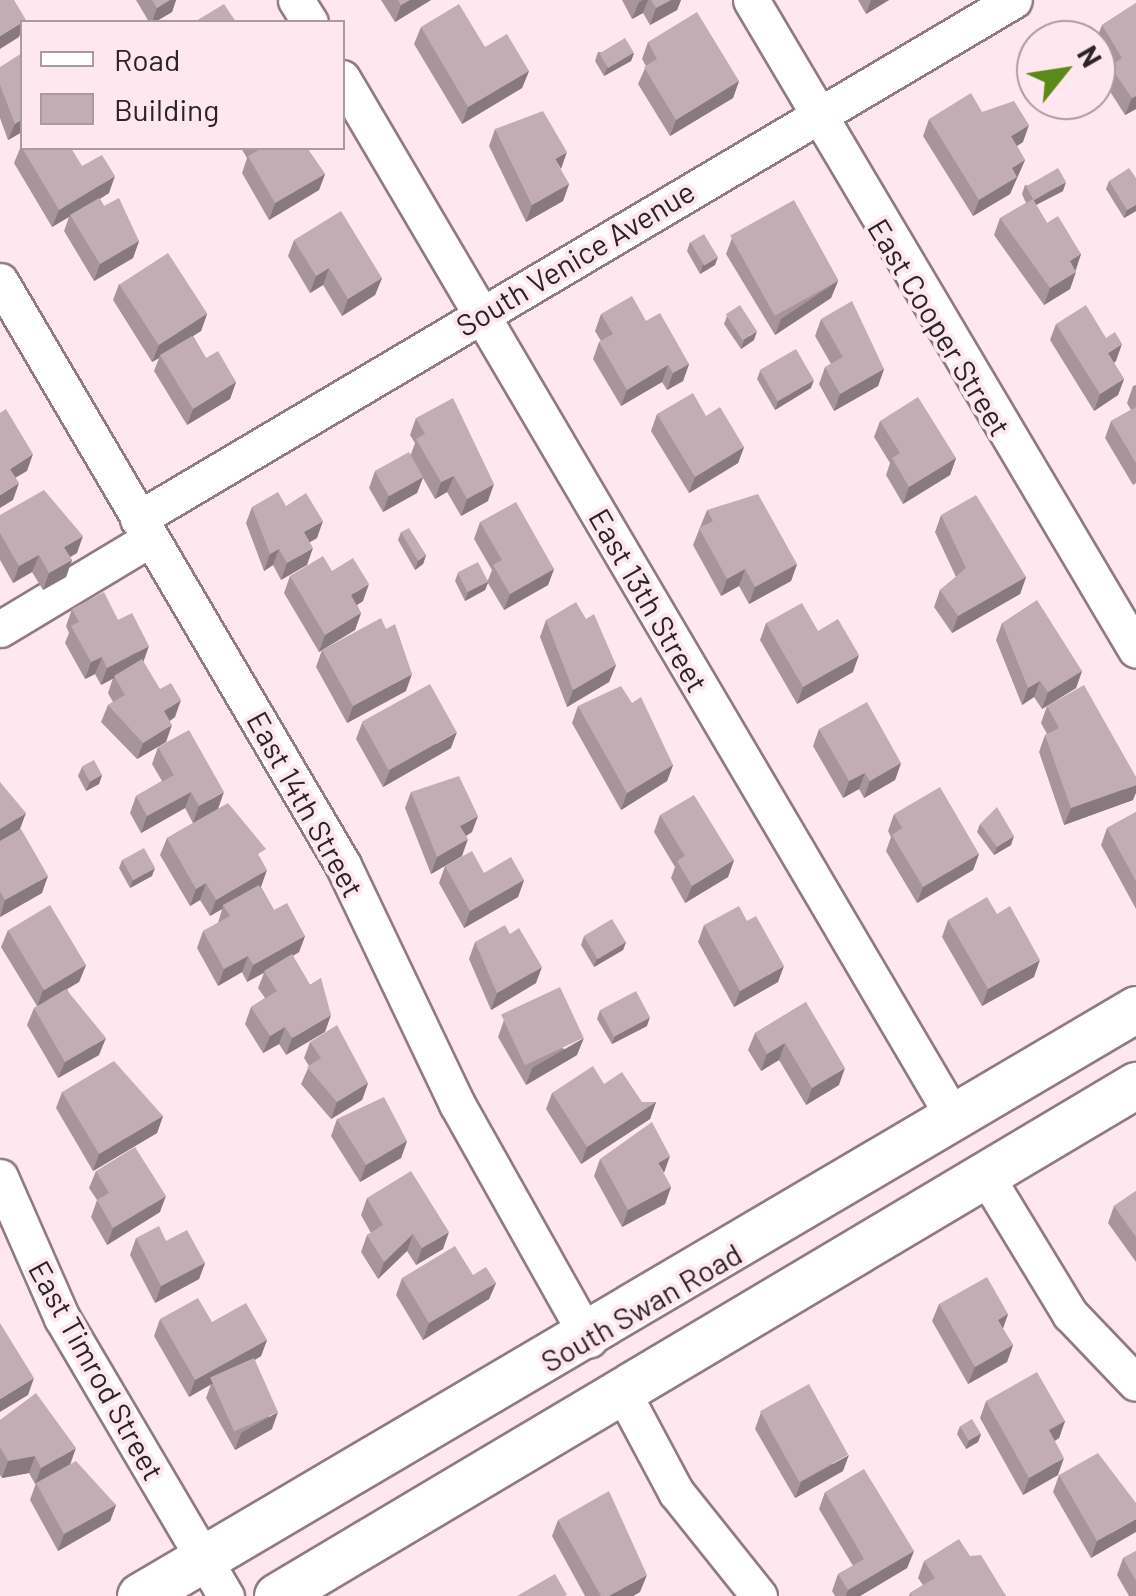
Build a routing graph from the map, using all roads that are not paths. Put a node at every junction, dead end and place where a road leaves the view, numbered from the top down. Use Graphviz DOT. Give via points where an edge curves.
graph roads {
  1 [pos="751,0"];
  2 [pos="1014,0"];
  3 [pos="345,83"];
  4 [pos="812,115"];
  5 [pos="0,281"];
  6 [pos="482,316"];
  7 [pos="144,529"];
  8 [pos="0,628"];
  9 [pos="1136,650"];
  10 [pos="1136,1009"];
  11 [pos="1136,1085"];
  12 [pos="956,1121"];
  13 [pos="986,1176"];
  14 [pos="0,1177"];
  15 [pos="589,1339"];
  16 [pos="1136,1383"];
  17 [pos="622,1390"];
  18 [pos="215,1577"];
  19 [pos="140,1596"];
  20 [pos="277,1596"];
  21 [pos="759,1596"];
  1 -- 4 [label="street, East Cooper Street"];
  2 -- 4 [label="street, South Venice Avenue"];
  3 -- 6 [label="street, East 13th Street"];
  4 -- 6 [label="street, South Venice Avenue"];
  4 -- 9 [label="street, East Cooper Street"];
  5 -- 7 [label="street, East 14th Street"];
  6 -- 7 [label="street, South Venice Avenue"];
  6 -- 12 [label="street, East 13th Street"];
  7 -- 8 [label="street, South Venice Avenue"];
  7 -- 15 [label="street, East 14th Street" via="343,865 457,1104"];
  10 -- 12 [label="main road, South Swan Road"];
  11 -- 13 [label="main road, South Swan Road"];
  12 -- 15 [label="main road, South Swan Road"];
  13 -- 16 [label="street" via="1070,1314"];
  13 -- 17 [label="main road, South Swan Road"];
  14 -- 18 [label="street, East Timrod Street" via="62,1318"];
  15 -- 18 [label="main road, South Swan Road"];
  17 -- 20 [label="main road, South Swan Road"];
  17 -- 21 [label="street" via="676,1492"];
  18 -- 19 [label="main road, South Swan Road"];
}
